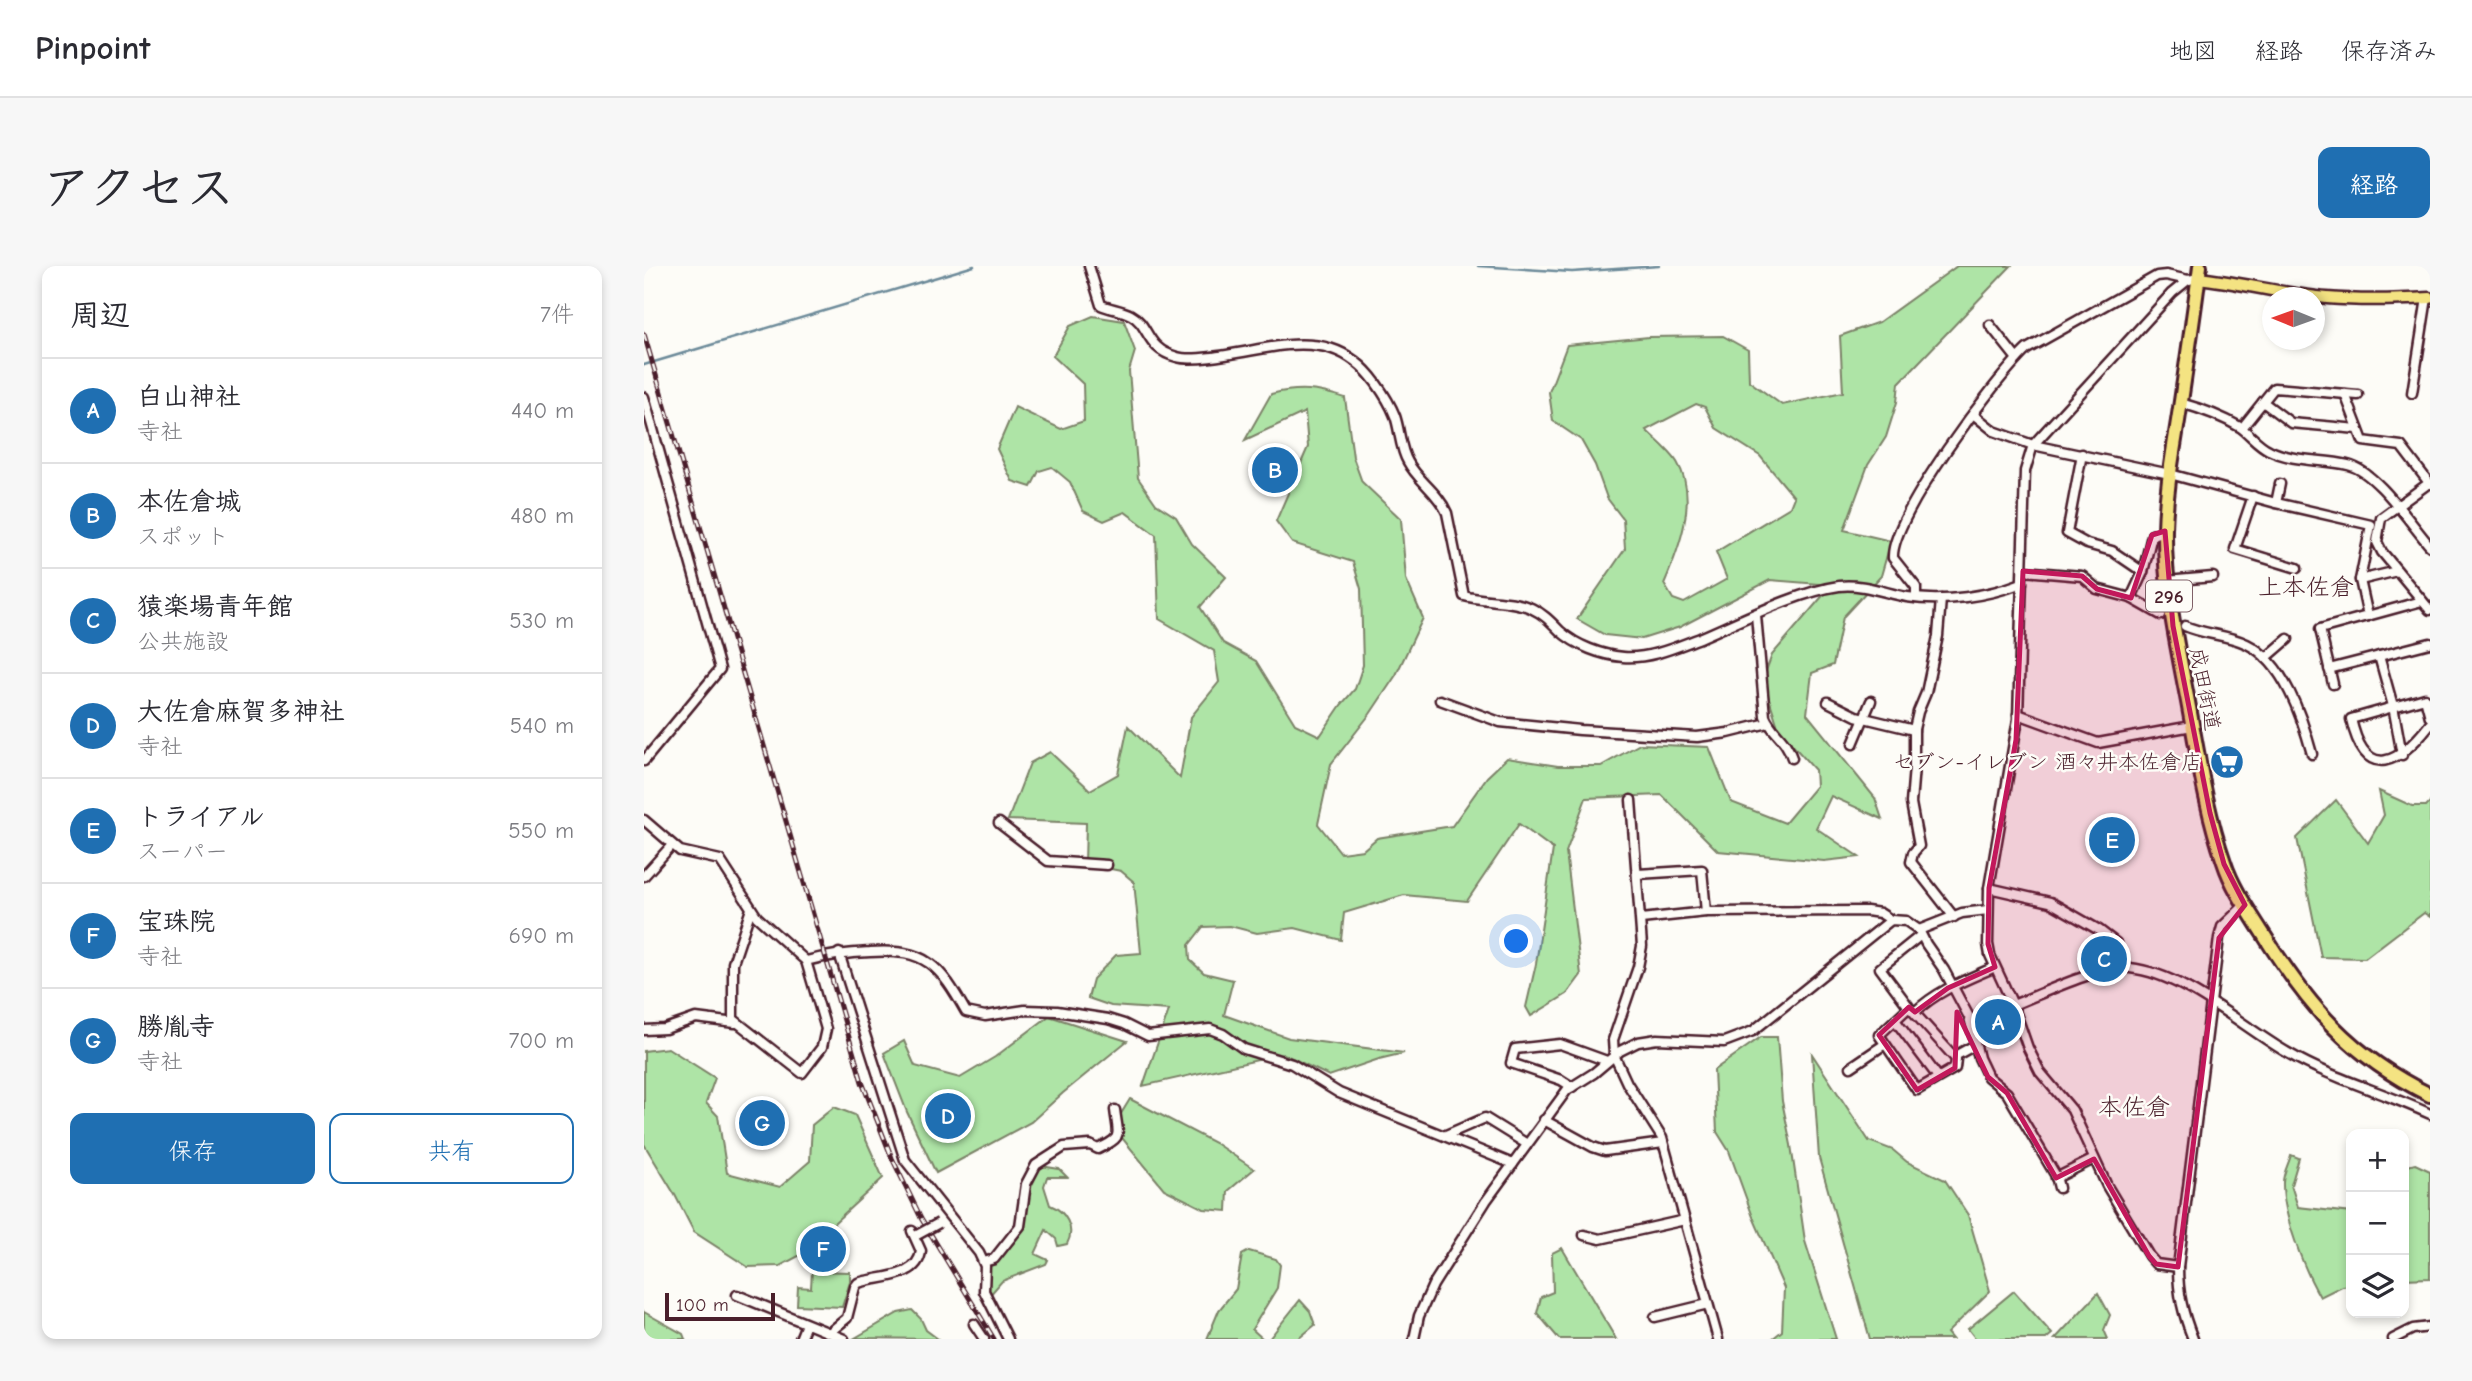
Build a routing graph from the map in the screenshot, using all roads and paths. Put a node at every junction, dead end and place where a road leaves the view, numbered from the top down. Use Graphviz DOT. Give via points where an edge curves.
graph roads {
  1 [pos="1089,266"];
  2 [pos="2196,275"];
  3 [pos="2429,298"];
  4 [pos="1990,325"];
  5 [pos="2017,359"];
  6 [pos="2412,393"];
  7 [pos="2345,394"];
  8 [pos="2358,395"];
  9 [pos="644,397"];
  10 [pos="2263,402"];
  11 [pos="2181,403"];
  12 [pos="1973,414"];
  13 [pos="2242,428"];
  14 [pos="2358,429"];
  15 [pos="2033,445"];
  16 [pos="2082,454"];
  17 [pos="2170,474"];
  18 [pos="2280,484"];
  19 [pos="2429,484"];
  20 [pos="2253,496"];
  21 [pos="2276,503"];
  22 [pos="2396,506"];
  23 [pos="2165,531"];
  24 [pos="2430,546"];
  25 [pos="2297,568"];
  26 [pos="2022,570"];
  27 [pos="2397,571"];
  28 [pos="2143,572"];
  29 [pos="2213,577"];
  30 [pos="2360,580"];
  31 [pos="2166,581"];
  32 [pos="2022,583"];
  33 [pos="1916,598"];
  34 [pos="1941,598"];
  35 [pos="2131,598"];
  36 [pos="2421,601"];
  37 [pos="2430,610"];
  38 [pos="1756,615"];
  39 [pos="2161,615"];
  40 [pos="2368,616"];
  41 [pos="2185,626"];
  42 [pos="2288,639"];
  43 [pos="2430,643"];
  44 [pos="2379,656"];
  45 [pos="2266,658"];
  46 [pos="2329,669"];
  47 [pos="2333,684"];
  48 [pos="1440,700"];
  49 [pos="1871,701"];
  50 [pos="1828,702"];
  51 [pos="2393,706"];
  52 [pos="2018,714"];
  53 [pos="2430,717"];
  54 [pos="1864,718"];
  55 [pos="1768,723"];
  56 [pos="2430,723"];
  57 [pos="2192,726"];
  58 [pos="1914,730"];
  59 [pos="1853,744"];
  60 [pos="2312,754"];
  61 [pos="2402,755"];
  62 [pos="1792,758"];
  63 [pos="644,761"];
  64 [pos="1631,800"];
  65 [pos="644,820"];
  66 [pos="999,823"];
  67 [pos="672,845"];
  68 [pos="1107,865"];
  69 [pos="1638,874"];
  70 [pos="644,876"];
  71 [pos="1989,888"];
  72 [pos="2245,905"];
  73 [pos="751,909"];
  74 [pos="1988,910"];
  75 [pos="1706,912"];
  76 [pos="1954,916"];
  77 [pos="1641,919"];
  78 [pos="1891,920"];
  79 [pos="1920,933"];
  80 [pos="839,953"];
  81 [pos="806,961"];
  82 [pos="1995,967"];
  83 [pos="2122,968"];
  84 [pos="1953,986"];
  85 [pos="2210,1000"];
  86 [pos="2013,1005"];
  87 [pos="1912,1009"];
  88 [pos="1895,1020"];
  89 [pos="735,1023"];
  90 [pos="644,1030"];
  91 [pos="1885,1044"];
  92 [pos="1975,1045"];
  93 [pos="1955,1056"];
  94 [pos="1610,1058"];
  95 [pos="1851,1067"];
  96 [pos="1938,1077"];
  97 [pos="1572,1087"];
  98 [pos="2430,1095"];
  99 [pos="1115,1110"];
  100 [pos="2430,1114"];
  101 [pos="1544,1120"];
  102 [pos="1446,1135"];
  103 [pos="1663,1143"];
  104 [pos="1527,1144"];
  105 [pos="2094,1158"];
  106 [pos="1513,1164"];
  107 [pos="2056,1178"];
  108 [pos="2059,1188"];
  109 [pos="951,1216"];
  110 [pos="1685,1220"];
  111 [pos="1584,1235"];
  112 [pos="984,1262"];
  113 [pos="2178,1267"];
  114 [pos="737,1295"];
  115 [pos="1708,1304"];
  116 [pos="1655,1317"];
  117 [pos="806,1324"];
  118 [pos="974,1325"];
  119 [pos="2430,1327"];
  120 [pos="829,1333"];
  121 [pos="2402,1336"];
  122 [pos="800,1339"];
  123 [pos="844,1339"];
  124 [pos="984,1339"];
  125 [pos="1008,1339"];
  126 [pos="1414,1339"];
  127 [pos="1718,1339"];
  128 [pos="2193,1339"];
  129 [pos="2393,1339"];
  1 -- 38 [label="street" via="1101,305 1130,314 1151,342 1177,358 1298,343 1340,350 1354,360 1389,401 1407,462 1442,501 1464,596 1531,608 1587,648 1627,657 1662,652"];
  2 -- 3 [label="main road" via="2324,298"];
  2 -- 5 [label="street" via="2157,276 2027,349"];
  2 -- 11 [label="highway, 成田街道 / 296"];
  2 -- 15 [label="street" via="2172,293"];
  3 -- 6 [label="street"];
  4 -- 5 [label="street"];
  5 -- 12 [label="street"];
  7 -- 8 [label="street"];
  7 -- 10 [label="street" via="2274,388"];
  7 -- 14 [label="street"];
  9 -- 63 [label="street" via="720,669"];
  10 -- 13 [label="street"];
  10 -- 14 [label="street" via="2291,423"];
  11 -- 13 [label="street"];
  11 -- 17 [label="highway, 成田街道 / 296"];
  12 -- 15 [label="street" via="1994,431"];
  12 -- 33 [label="street" via="1910,507 1892,552 1916,587"];
  13 -- 22 [label="street" via="2268,450 2284,456 2363,470"];
  14 -- 19 [label="street" via="2363,441 2401,446"];
  15 -- 16 [label="street"];
  15 -- 26 [label="street" via="2025,471"];
  16 -- 17 [label="street"];
  16 -- 28 [label="street" via="2067,533 2112,551"];
  17 -- 20 [label="street"];
  17 -- 23 [label="highway, 成田街道 / 296"];
  18 -- 21 [label="street"];
  19 -- 22 [label="street"];
  20 -- 21 [label="street"];
  20 -- 25 [label="street" via="2235,549"];
  21 -- 30 [label="street" via="2371,525"];
  22 -- 24 [label="street"];
  22 -- 27 [label="street" via="2381,518 2377,542"];
  23 -- 28 [label="street" via="2152,535"];
  23 -- 31 [label="highway, 成田街道 / 296"];
  26 -- 32 [label="street"];
  26 -- 35 [label="street" via="2082,576 2097,589"];
  27 -- 30 [label="street"];
  27 -- 36 [label="street"];
  28 -- 35 [label="street"];
  29 -- 31 [label="street"];
  30 -- 40 [label="street"];
  31 -- 57 [label="highway, 成田街道 / 296"];
  32 -- 34 [label="street"];
  32 -- 52 [label="street"];
  33 -- 34 [label="street"];
  33 -- 38 [label="street" via="1841,586"];
  34 -- 58 [label="street" via="1938,636"];
  35 -- 39 [label="street"];
  36 -- 37 [label="street"];
  36 -- 40 [label="street"];
  38 -- 55 [label="street"];
  40 -- 46 [label="street" via="2320,629"];
  41 -- 45 [label="street" via="2230,637"];
  42 -- 45 [label="street"];
  43 -- 44 [label="street"];
  44 -- 46 [label="street"];
  44 -- 51 [label="street"];
  45 -- 60 [label="street" via="2294,699"];
  46 -- 47 [label="street"];
  48 -- 55 [label="street" via="1500,722 1580,730 1697,737"];
  49 -- 54 [label="street"];
  50 -- 54 [label="street"];
  51 -- 53 [label="street" via="2425,698"];
  51 -- 61 [label="street"];
  51 -- 61 [label="street" via="2351,719 2363,748 2374,760"];
  52 -- 57 [label="street" via="2098,743"];
  52 -- 71 [label="street"];
  54 -- 58 [label="street"];
  54 -- 59 [label="street"];
  55 -- 62 [label="street" via="1787,744"];
  56 -- 61 [label="street"];
  57 -- 72 [label="highway, 成田街道 / 296" via="2224,864"];
  58 -- 76 [label="street" via="1911,803 1919,846 1911,862"];
  64 -- 69 [label="street"];
  65 -- 67 [label="street"];
  66 -- 68 [label="street" via="1048,861"];
  67 -- 70 [label="street"];
  67 -- 73 [label="street" via="720,860"];
  69 -- 75 [label="street" via="1702,870"];
  69 -- 77 [label="street"];
  71 -- 74 [label="street"];
  71 -- 83 [label="street" via="2050,902 2099,930 2116,943"];
  72 -- 85 [label="street" via="2222,927"];
  72 -- 98 [label="highway, 296" via="2318,1013 2379,1066"];
  73 -- 81 [label="street"];
  73 -- 89 [label="street" via="733,963"];
  74 -- 76 [label="street"];
  74 -- 82 [label="street" via="1988,944"];
  75 -- 77 [label="street"];
  75 -- 78 [label="street" via="1867,911"];
  76 -- 79 [label="street"];
  77 -- 94 [label="street" via="1638,967"];
  78 -- 79 [label="street" via="1906,920"];
  78 -- 94 [label="street" via="1753,1031 1724,1042 1638,1042"];
  79 -- 84 [label="street"];
  79 -- 87 [label="street" via="1880,968"];
  80 -- 81 [label="street"];
  80 -- 102 [label="street" via="894,950 922,957 947,980 970,1014 1057,1011 1108,1019 1148,1036 1210,1029 1244,1049 1292,1064 1339,1093"];
  80 -- 109 [label="street" via="905,1160"];
  81 -- 89 [label="street" via="826,1029 822,1047 803,1073"];
  82 -- 84 [label="street"];
  82 -- 86 [label="street"];
  83 -- 85 [label="street" via="2156,975"];
  83 -- 86 [label="street"];
  84 -- 87 [label="street"];
  84 -- 92 [label="street" via="1969,1017"];
  85 -- 100 [label="street" via="2288,1054"];
  85 -- 113 [label="street"];
  86 -- 105 [label="street" via="2040,1072 2072,1110"];
  87 -- 88 [label="street"];
  87 -- 93 [label="street"];
  88 -- 91 [label="street" via="1879,1035"];
  88 -- 96 [label="street"];
  89 -- 90 [label="street" via="696,1018 665,1029"];
  91 -- 95 [label="street"];
  91 -- 96 [label="street" via="1917,1090"];
  92 -- 93 [label="street"];
  92 -- 107 [label="street" via="1988,1077 2007,1093"];
  93 -- 96 [label="street" via="1955,1068"];
  94 -- 97 [label="street"];
  94 -- 97 [label="street" via="1560,1044 1515,1049 1510,1061 1514,1065"];
  94 -- 103 [label="street"];
  97 -- 101 [label="street"];
  99 -- 112 [label="street" via="1115,1141 1098,1149 1090,1145 1064,1147 1036,1165 1026,1184 1020,1226 994,1259"];
  101 -- 103 [label="street" via="1605,1151"];
  101 -- 104 [label="street"];
  102 -- 104 [label="street" via="1485,1118"];
  102 -- 106 [label="street"];
  103 -- 110 [label="street"];
  104 -- 106 [label="street"];
  105 -- 107 [label="street"];
  105 -- 113 [label="street" via="2148,1256 2156,1264"];
  106 -- 126 [label="street" via="1433,1285"];
  107 -- 108 [label="street"];
  109 -- 112 [label="street"];
  109 -- 120 [label="street, bridge" via="915,1234 921,1254 916,1264 893,1276 858,1283 847,1318"];
  110 -- 111 [label="street" via="1601,1240"];
  110 -- 115 [label="street"];
  112 -- 125 [label="street" via="984,1291"];
  113 -- 128 [label="street" via="2181,1309"];
  114 -- 117 [label="street"];
  115 -- 116 [label="street"];
  115 -- 127 [label="street"];
  117 -- 120 [label="street"];
  117 -- 122 [label="street"];
  118 -- 124 [label="street"];
  119 -- 121 [label="street"];
  120 -- 123 [label="street"];
  121 -- 129 [label="street"];
}
